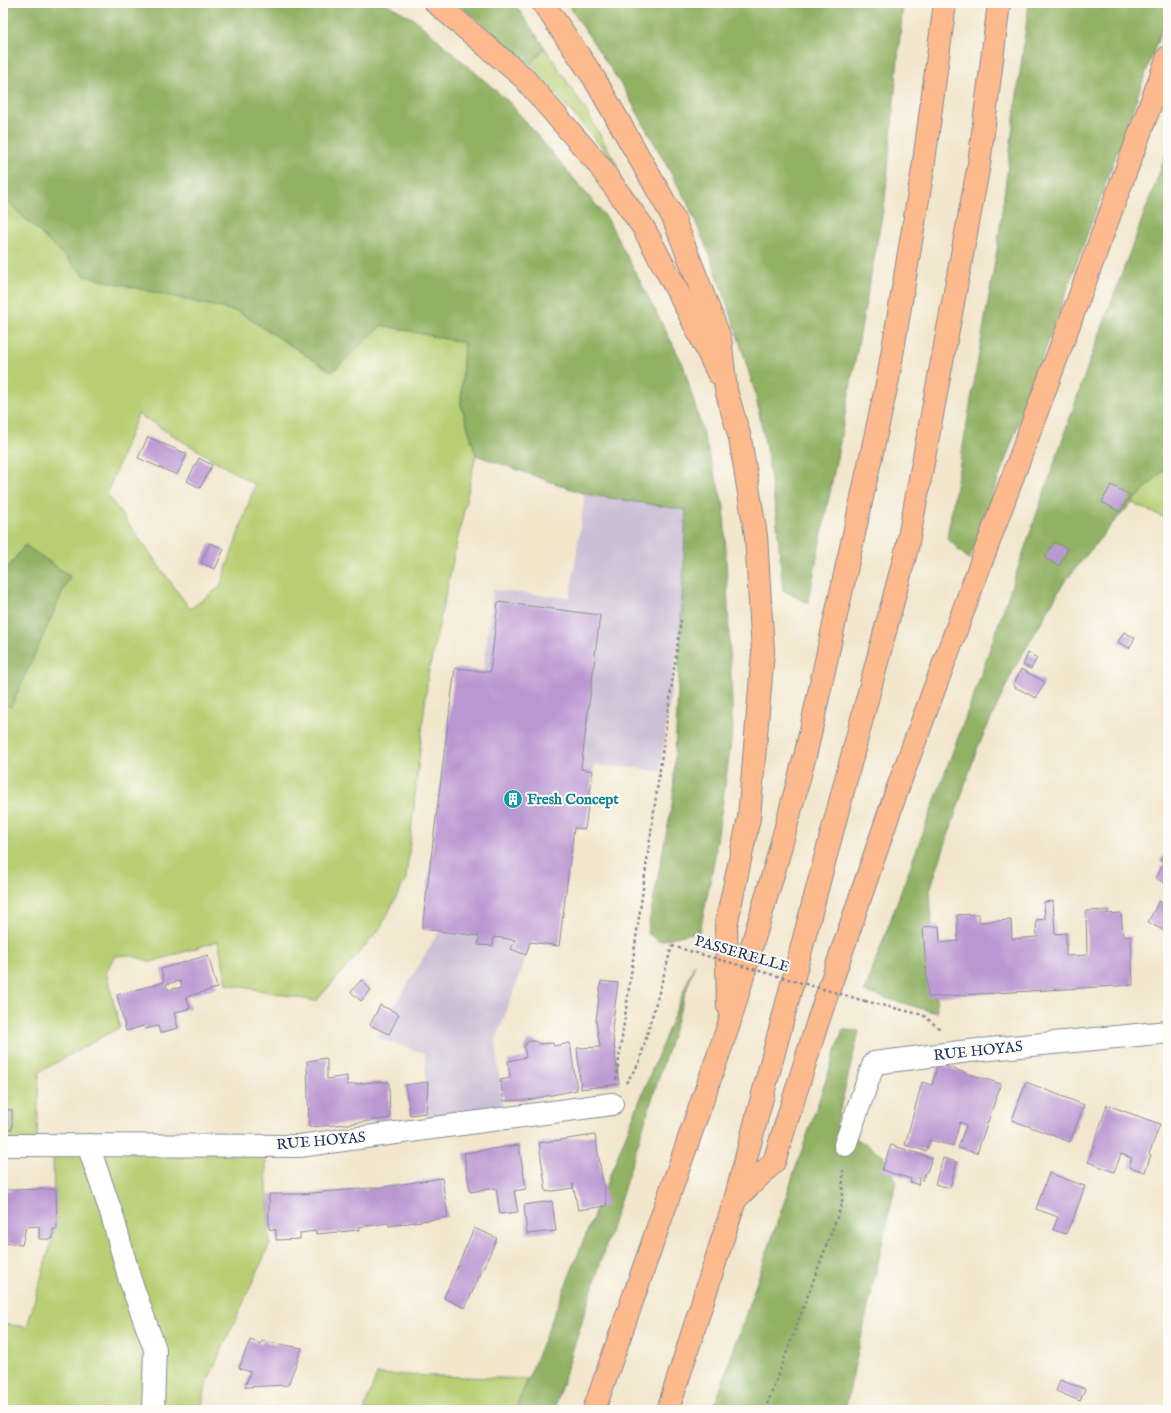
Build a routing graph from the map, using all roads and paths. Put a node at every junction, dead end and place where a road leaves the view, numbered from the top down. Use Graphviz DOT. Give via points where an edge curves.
graph roads {
  1 [pos="436,3"];
  2 [pos="543,3"];
  3 [pos="945,3"];
  4 [pos="999,3"];
  5 [pos="1168,57"];
  6 [pos="726,390"];
  7 [pos="681,620"];
  8 [pos="923,1015"];
  9 [pos="728,1027"];
  10 [pos="1168,1032"];
  11 [pos="639,1063"];
  12 [pos="612,1104"];
  13 [pos="3,1145"];
  14 [pos="88,1145"];
  15 [pos="845,1145"];
  16 [pos="735,1200"];
  17 [pos="153,1410"];
  18 [pos="594,1410"];
  19 [pos="668,1410"];
  20 [pos="765,1410"];
  1 -- 6 [label="highway" via="523,77 598,164 643,227"];
  2 -- 6 [label="highway" via="594,78 673,217 720,338"];
  3 -- 9 [label="highway" via="923,169 888,379 806,752"];
  4 -- 16 [label="highway" via="979,164 907,548"];
  5 -- 16 [label="highway" via="898,787 818,1021 774,1162"];
  6 -- 9 [label="highway" via="740,438 756,536 763,652 749,818 726,925"];
  7 -- 12 [label="path"];
  8 -- 11 [label="path, PASSERELLE, bridge" via="672,946"];
  9 -- 18 [label="highway"];
  10 -- 15 [label="street, RUE HOYAS" via="874,1063"];
  12 -- 14 [label="street, RUE HOYAS" via="299,1146"];
  13 -- 14 [label="street, RUE HOYAS"];
  14 -- 17 [label="street" via="112,1215 130,1280 155,1349"];
  15 -- 20 [label="path" via="842,1204"];
  16 -- 19 [label="highway"];
}
